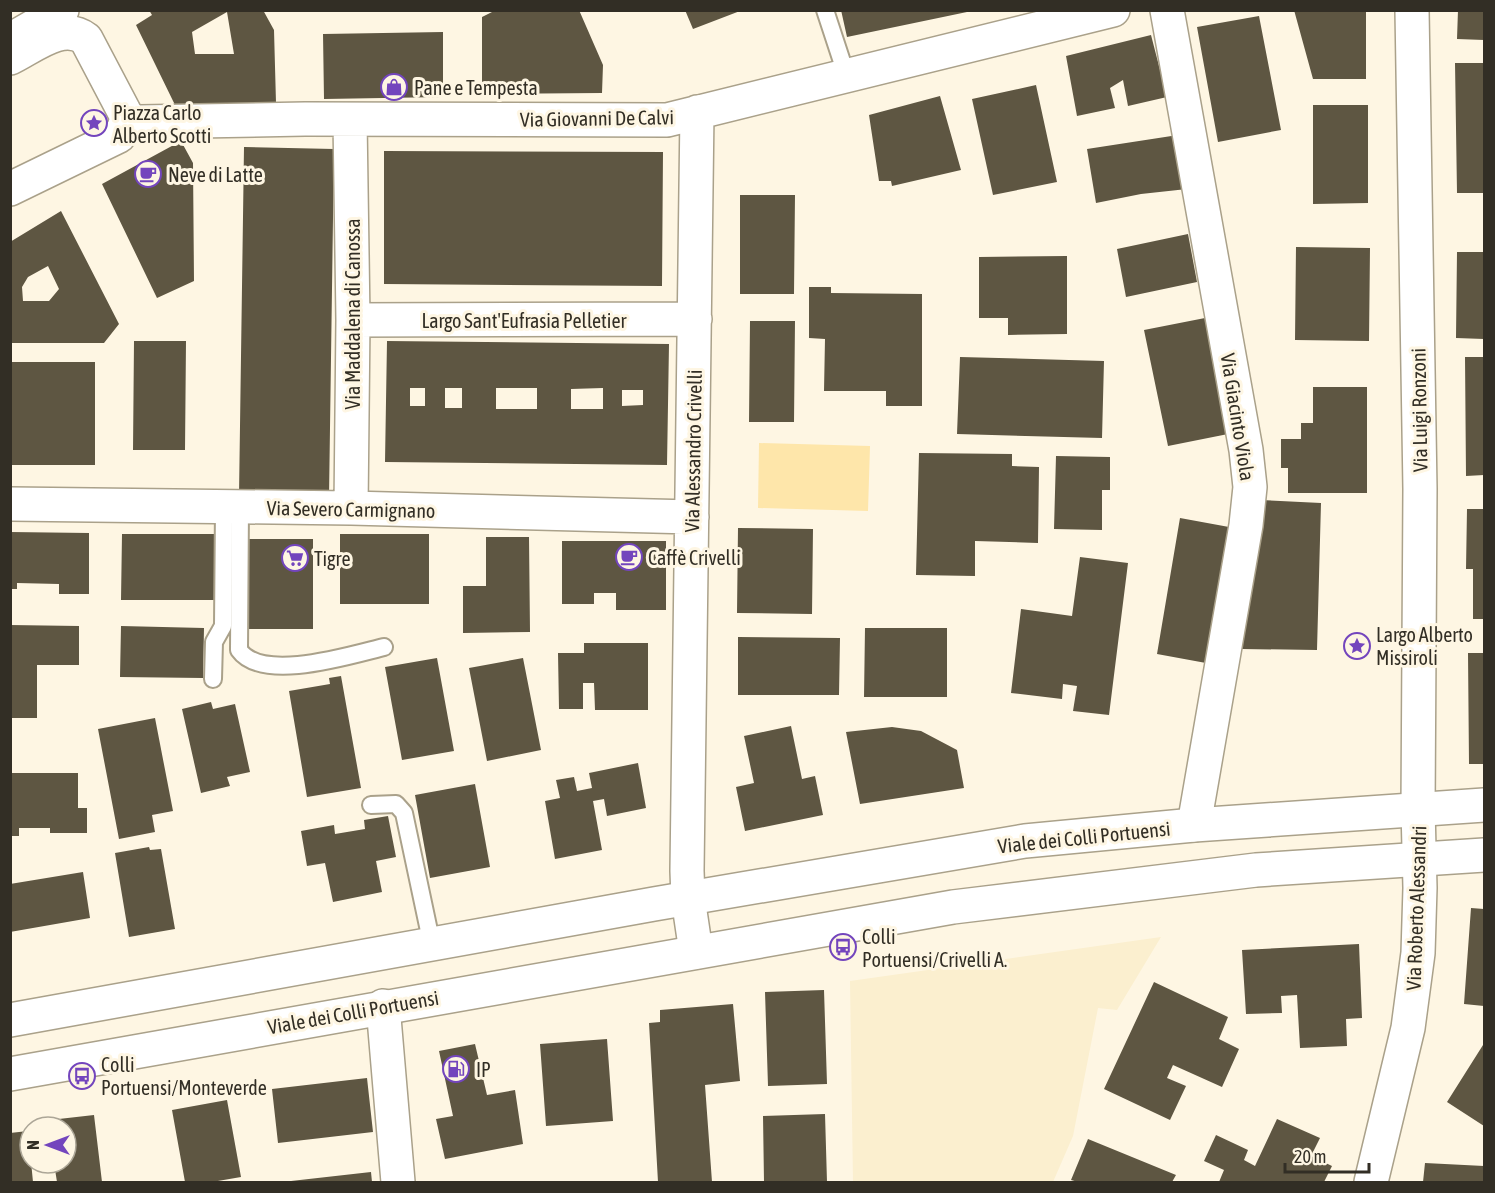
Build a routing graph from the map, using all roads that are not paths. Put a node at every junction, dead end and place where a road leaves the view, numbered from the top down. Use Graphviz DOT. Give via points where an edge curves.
graph roads {
  1 [pos="62,10"];
  2 [pos="81,10"];
  3 [pos="825,10"];
  4 [pos="1113,10"];
  5 [pos="1167,10"];
  6 [pos="1412,10"];
  7 [pos="10,40"];
  8 [pos="10,58"];
  9 [pos="847,77"];
  10 [pos="697,112"];
  11 [pos="350,120"];
  12 [pos="140,122"];
  13 [pos="10,189"];
  14 [pos="10,202"];
  15 [pos="695,319"];
  16 [pos="353,320"];
  17 [pos="10,504"];
  18 [pos="232,507"];
  19 [pos="351,508"];
  20 [pos="692,517"];
  21 [pos="384,647"];
  22 [pos="213,679"];
  23 [pos="371,805"];
  24 [pos="1485,805"];
  25 [pos="1418,809"];
  26 [pos="1194,825"];
  27 [pos="1485,855"];
  28 [pos="1420,858"];
  29 [pos="688,898"];
  30 [pos="432,945"];
  31 [pos="696,952"];
  32 [pos="383,1006"];
  33 [pos="10,1020"];
  34 [pos="10,1074"];
  35 [pos="398,1182"];
  36 [pos="1371,1182"];
  1 -- 7 [label="street"];
  2 -- 12 [label="street" via="134,103"];
  3 -- 9 [label="lane"];
  4 -- 9 [label="street, Via Giovanni De Calvi"];
  5 -- 26 [label="street, Via Giacinto Viola" via="1250,487"];
  6 -- 25 [label="street, Via Luigi Ronzoni" via="1420,489"];
  8 -- 13 [label="street" via="57,34 78,33 86,39 127,117 119,136"];
  9 -- 10 [label="street, Via Giovanni De Calvi"];
  10 -- 11 [label="street, Via Giovanni De Calvi" via="667,120"];
  10 -- 15 [label="street, Via Alessandro Crivelli"];
  11 -- 12 [label="street, Via Giovanni De Calvi"];
  11 -- 16 [label="street, Via Maddalena di Canossa"];
  12 -- 14 [label="street" via="131,137"];
  15 -- 16 [label="street, Largo Sant'Eufrasia Pelletier"];
  15 -- 20 [label="street, Via Alessandro Crivelli"];
  16 -- 19 [label="street, Via Maddalena di Canossa"];
  17 -- 18 [label="street, Via Severo Carmignano"];
  18 -- 19 [label="street, Via Severo Carmignano"];
  18 -- 21 [label="lane" via="239,650 244,657 270,664 319,663"];
  18 -- 22 [label="lane" via="223,626 214,642"];
  19 -- 20 [label="street, Via Severo Carmignano"];
  20 -- 29 [label="street, Via Alessandro Crivelli"];
  23 -- 30 [label="lane" via="396,804 404,813"];
  24 -- 25 [label="street, Viale dei Colli Portuensi"];
  25 -- 26 [label="street, Viale dei Colli Portuensi"];
  25 -- 28 [label="street, Via Roberto Alessandri"];
  26 -- 29 [label="street, Viale dei Colli Portuensi" via="1024,841"];
  27 -- 28 [label="street, Viale dei Colli Portuensi"];
  28 -- 31 [label="street, Viale dei Colli Portuensi" via="1256,870 1031,895"];
  28 -- 36 [label="street, Via Roberto Alessandri" via="1418,953 1412,1006"];
  29 -- 30 [label="street, Viale dei Colli Portuensi"];
  29 -- 31 [label="street"];
  30 -- 33 [label="street, Viale dei Colli Portuensi"];
  31 -- 32 [label="street, Viale dei Colli Portuensi"];
  32 -- 34 [label="street, Viale dei Colli Portuensi"];
  32 -- 35 [label="street"];
}
